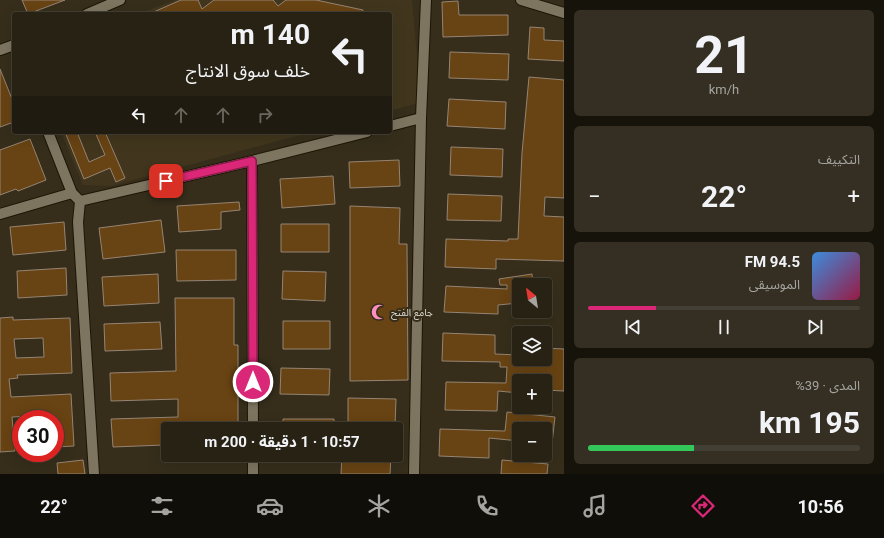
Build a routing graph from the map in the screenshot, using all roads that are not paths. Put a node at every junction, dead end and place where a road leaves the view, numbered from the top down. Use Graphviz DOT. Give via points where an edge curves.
graph roads {
  1 [pos="120,0"];
  2 [pos="426,0"];
  3 [pos="521,0"];
  4 [pos="92,12"];
  5 [pos="564,13"];
  6 [pos="12,46"];
  7 [pos="0,50"];
  8 [pos="421,118"];
  9 [pos="392,125"];
  10 [pos="49,134"];
  11 [pos="359,134"];
  12 [pos="252,161"];
  13 [pos="76,197"];
  14 [pos="0,214"];
  15 [pos="253,422"];
  16 [pos="253,462"];
  17 [pos="94,474"];
  18 [pos="254,474"];
  19 [pos="414,474"];
  1 -- 4 [label="street"];
  2 -- 8 [label="street"];
  3 -- 5 [label="street"];
  6 -- 7 [label="street"];
  8 -- 9 [label="street"];
  8 -- 19 [label="street"];
  10 -- 13 [label="street"];
  11 -- 12 [label="street"];
  12 -- 13 [label="street"];
  12 -- 15 [label="street"];
  13 -- 14 [label="street"];
  13 -- 17 [label="street"];
  16 -- 18 [label="street"];
}
